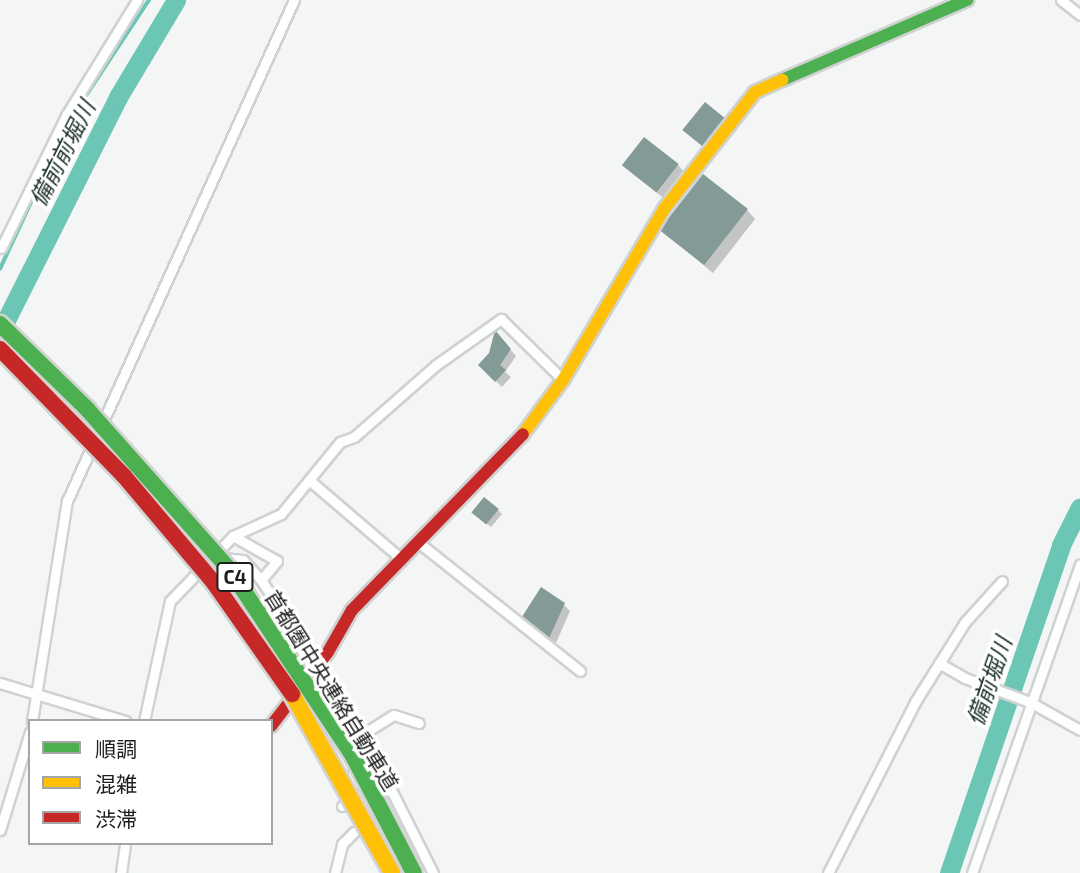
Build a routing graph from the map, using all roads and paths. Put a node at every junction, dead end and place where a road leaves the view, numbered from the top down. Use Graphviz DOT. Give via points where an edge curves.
graph roads {
  1 [pos="137,0"];
  2 [pos="293,0"];
  3 [pos="967,0"];
  4 [pos="1061,0"];
  5 [pos="1080,15"];
  6 [pos="1,248"];
  7 [pos="0,324"];
  8 [pos="0,349"];
  9 [pos="563,380"];
  10 [pos="309,480"];
  11 [pos="233,536"];
  12 [pos="418,542"];
  13 [pos="215,555"];
  14 [pos="399,557"];
  15 [pos="1080,564"];
  16 [pos="261,580"];
  17 [pos="1002,581"];
  18 [pos="319,663"];
  19 [pos="939,663"];
  20 [pos="580,671"];
  21 [pos="0,683"];
  22 [pos="37,694"];
  23 [pos="1030,702"];
  24 [pos="32,719"];
  25 [pos="118,719"];
  26 [pos="144,719"];
  27 [pos="273,723"];
  28 [pos="419,723"];
  29 [pos="1080,730"];
  30 [pos="365,738"];
  31 [pos="28,739"];
  32 [pos="342,806"];
  33 [pos="0,830"];
  34 [pos="354,832"];
  35 [pos="125,845"];
  36 [pos="121,873"];
  37 [pos="335,873"];
  38 [pos="392,873"];
  39 [pos="414,873"];
  40 [pos="433,873"];
  41 [pos="828,873"];
  42 [pos="972,873"];
  1 -- 6 [label="street" via="54,137"];
  2 -- 22 [label="street" via="68,501"];
  3 -- 9 [label="main road" via="755,92 664,209"];
  4 -- 5 [label="street"];
  7 -- 39 [label="main road, 首都圏中央連絡自動車道 / C4, bridge" via="95,418 230,570 353,756"];
  8 -- 38 [label="main road, 首都圏中央連絡自動車道 / C4, bridge" via="124,476 214,583 301,707"];
  9 -- 10 [label="street" via="501,319 436,365 354,437 340,442"];
  9 -- 12 [label="main road" via="512,448"];
  10 -- 11 [label="street" via="281,514"];
  10 -- 14 [label="street"];
  11 -- 13 [label="street"];
  11 -- 16 [label="street" via="277,561"];
  12 -- 14 [label="main road"];
  12 -- 20 [label="street"];
  13 -- 16 [label="street" via="243,560"];
  13 -- 26 [label="street" via="170,601"];
  14 -- 18 [label="main road" via="352,610"];
  15 -- 23 [label="street"];
  16 -- 18 [label="street"];
  17 -- 19 [label="street" via="965,622"];
  18 -- 27 [label="main road"];
  18 -- 30 [label="street"];
  19 -- 23 [label="street"];
  19 -- 41 [label="street" via="888,748"];
  21 -- 22 [label="street"];
  22 -- 24 [label="street"];
  22 -- 25 [label="street"];
  23 -- 29 [label="street"];
  23 -- 42 [label="street"];
  28 -- 30 [label="street" via="394,715"];
  30 -- 32 [label="street" via="355,761 349,801"];
  30 -- 40 [label="street"];
  31 -- 33 [label="street"];
  34 -- 37 [label="street" via="342,844"];
  35 -- 36 [label="street"];
}
